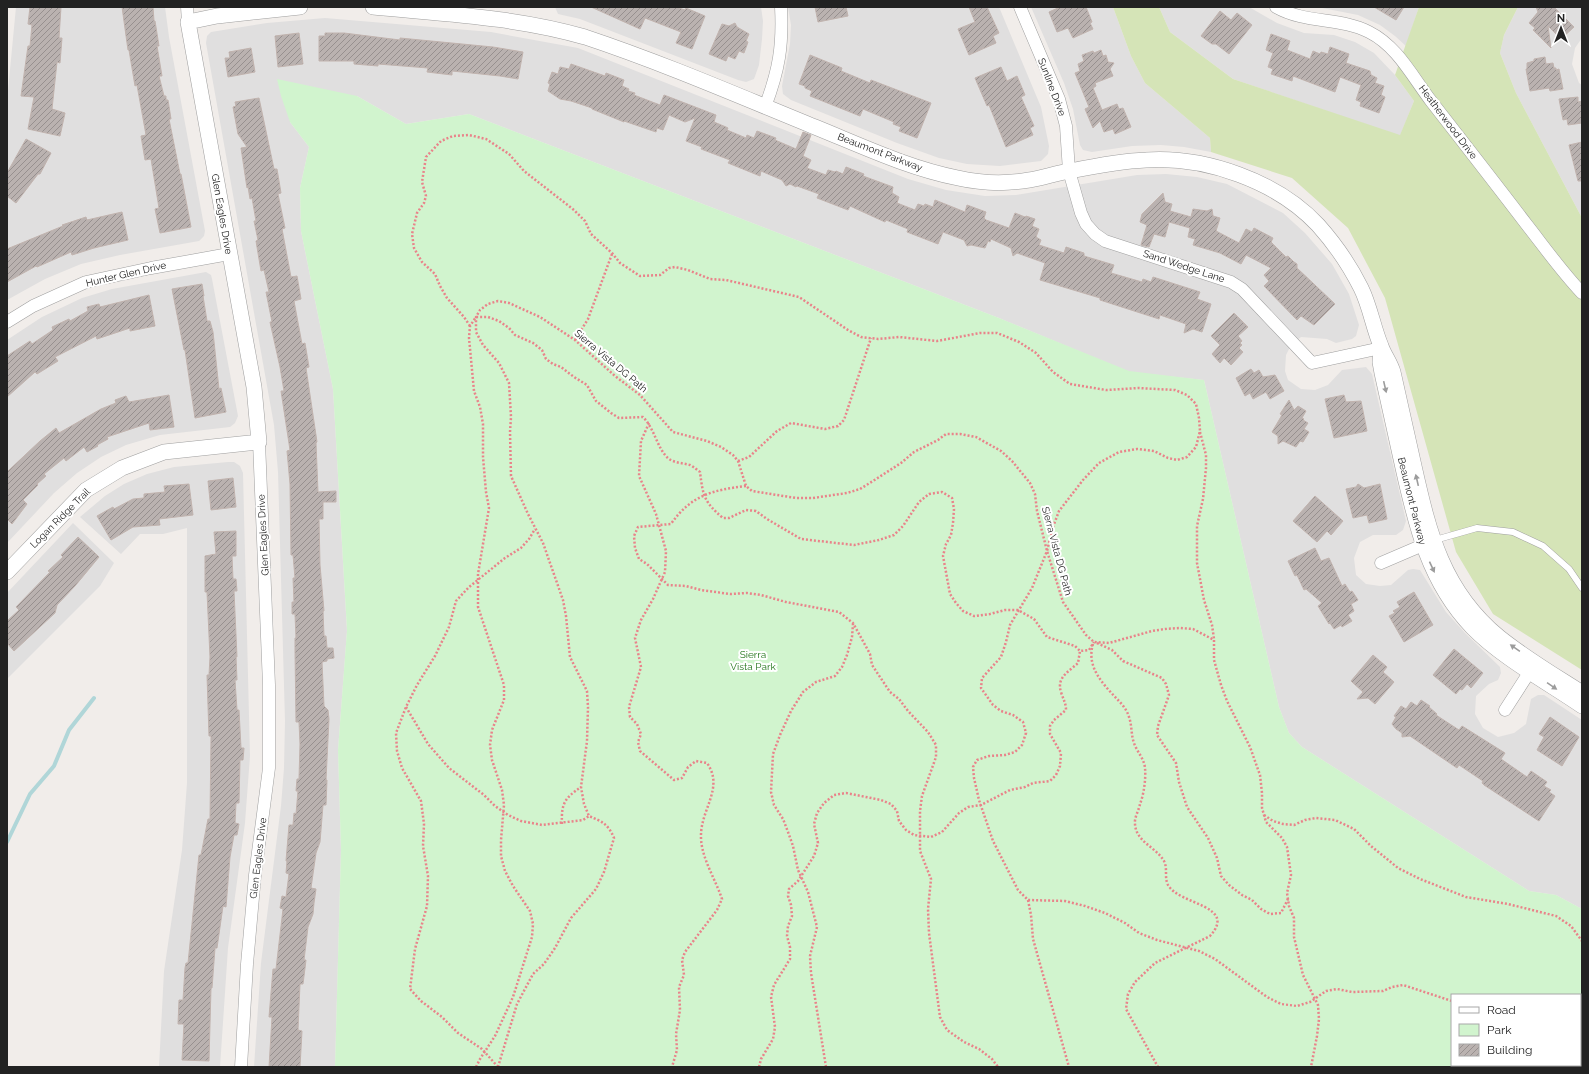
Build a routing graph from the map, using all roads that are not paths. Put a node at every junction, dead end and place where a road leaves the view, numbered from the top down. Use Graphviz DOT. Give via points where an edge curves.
graph roads {
  1 [pos="300,7"];
  2 [pos="374,7"];
  3 [pos="780,7"];
  4 [pos="1020,7"];
  5 [pos="1276,7"];
  6 [pos="187,14"];
  7 [pos="766,107"];
  8 [pos="1069,171"];
  9 [pos="230,254"];
  10 [pos="1582,293"];
  11 [pos="7,322"];
  12 [pos="1381,348"];
  13 [pos="259,442"];
  14 [pos="1428,543"];
  15 [pos="1381,562"];
  16 [pos="7,572"];
  17 [pos="1582,588"];
  18 [pos="1533,667"];
  19 [pos="1582,693"];
  20 [pos="1582,706"];
  21 [pos="1505,710"];
  22 [pos="241,1067"];
  1 -- 6 [label="street" via="217,16"];
  2 -- 7 [label="street, Beaumont Parkway" via="510,21 562,30 609,45"];
  3 -- 7 [label="street" via="780,57"];
  4 -- 8 [label="street, Sunline Drive" via="1059,99 1066,126"];
  5 -- 10 [label="street, Heatherwood Drive" via="1308,19 1348,24 1369,32 1384,42 1400,57 1431,101"];
  6 -- 9 [label="street, Glen Eagles Drive"];
  7 -- 8 [label="street, Beaumont Parkway" via="913,167 961,179 1011,182"];
  8 -- 12 [label="street, Sand Wedge Lane" via="1081,213 1095,234 1105,241 1231,282 1242,289 1312,364"];
  8 -- 12 [label="street, Beaumont Parkway" via="1145,160 1176,160 1226,170 1273,190 1317,224 1336,247 1362,290"];
  9 -- 11 [label="street, Hunter Glen Drive" via="86,282 33,306"];
  9 -- 13 [label="street, Glen Eagles Drive" via="254,386"];
  12 -- 14 [label="street, Beaumont Parkway" via="1390,361 1393,372 1423,505"];
  13 -- 16 [label="street, Logan Ridge Trail" via="164,452 122,468 86,490"];
  13 -- 22 [label="street, Glen Eagles Drive" via="269,685 268,768 255,875"];
  14 -- 15 [label="street"];
  14 -- 17 [label="lane" via="1477,528 1513,532 1543,546 1569,569"];
  14 -- 18 [label="street, Beaumont Parkway" via="1479,617"];
  18 -- 19 [label="street, Beaumont Parkway"];
  18 -- 20 [label="street, Beaumont Parkway, one-way"];
  18 -- 21 [label="street"];
}
